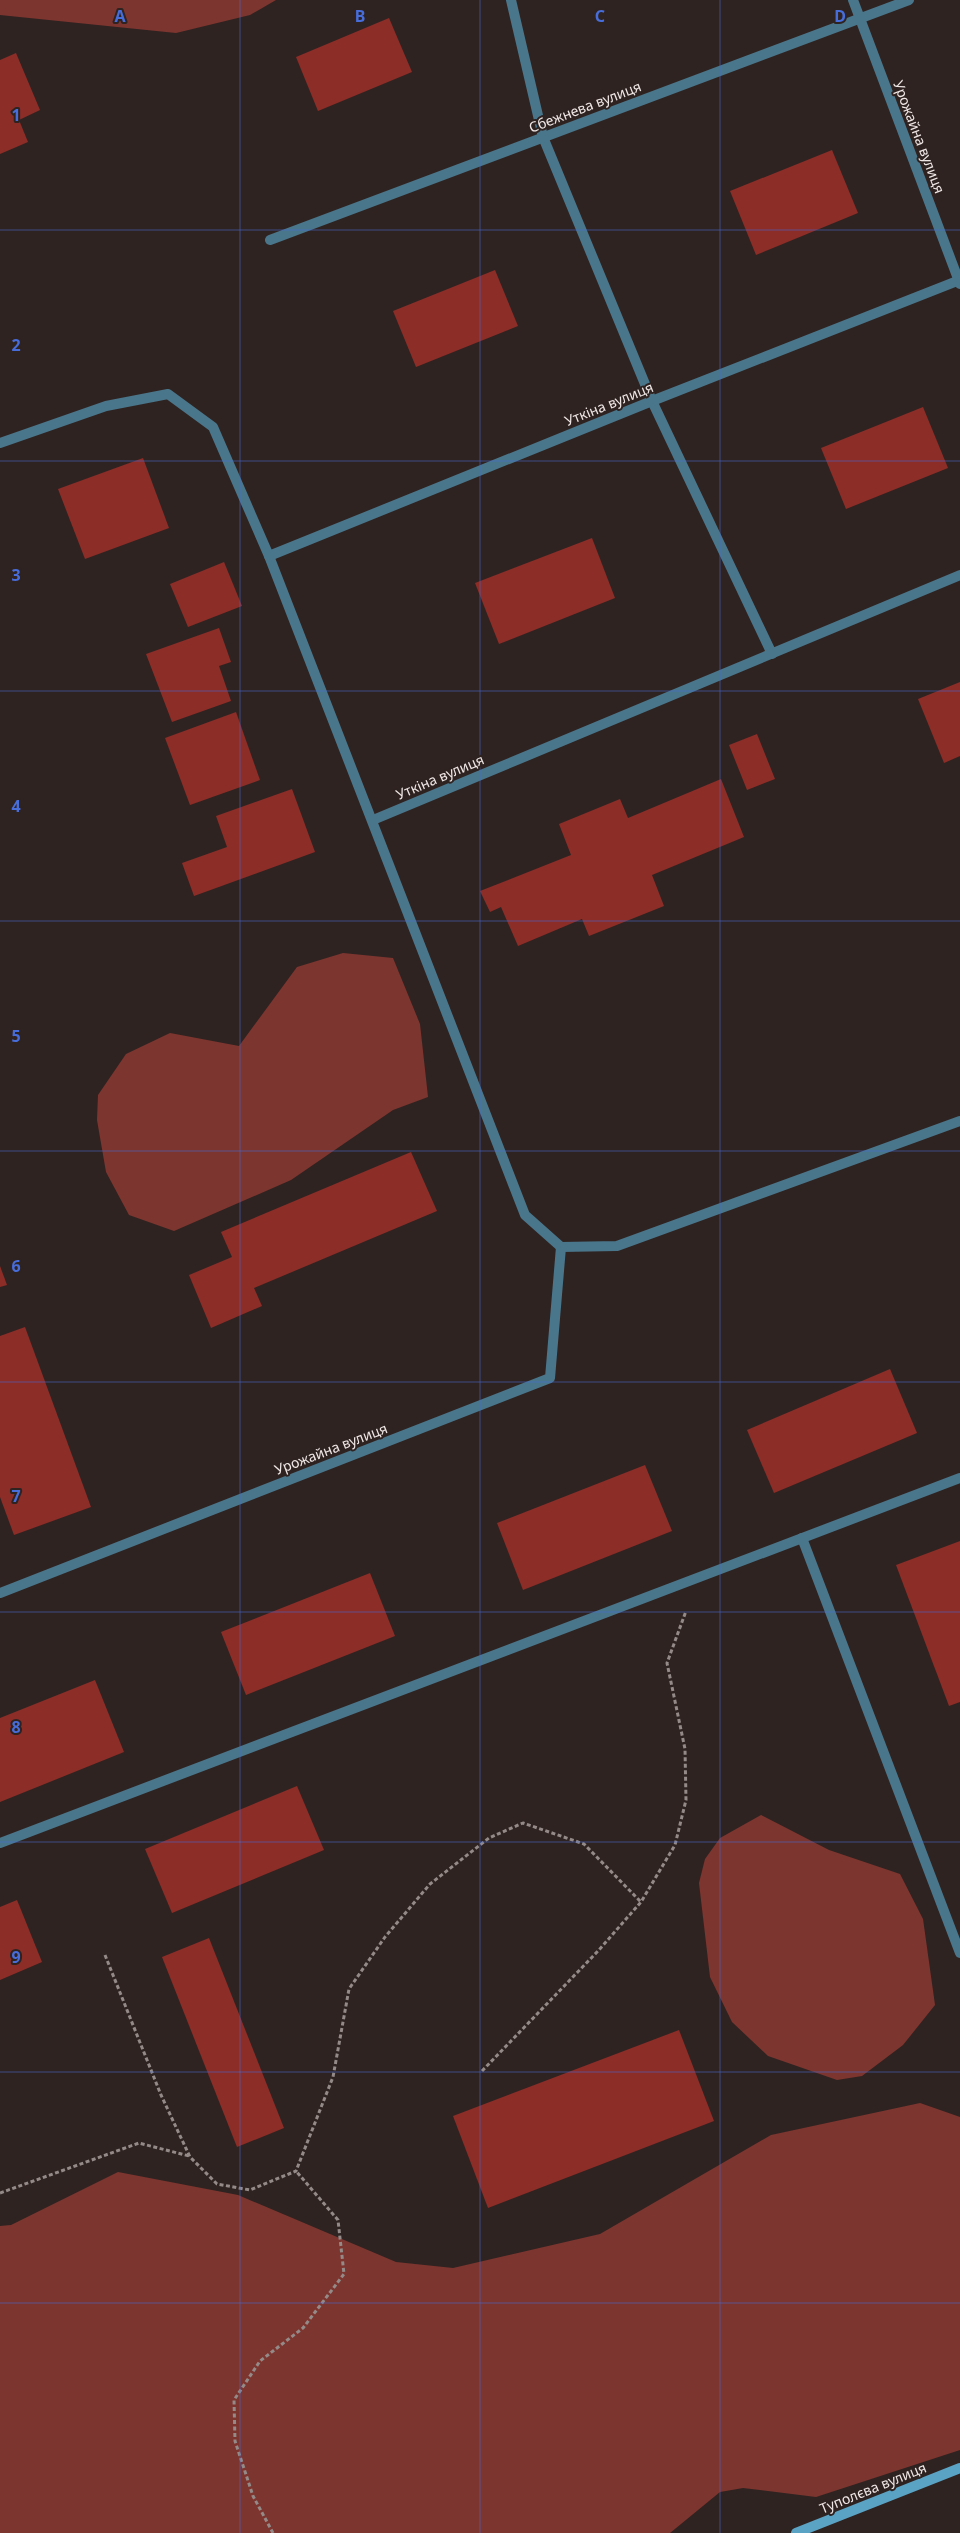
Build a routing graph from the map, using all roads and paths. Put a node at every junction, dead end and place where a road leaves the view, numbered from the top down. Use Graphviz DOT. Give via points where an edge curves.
graph roads {
  1 [pos="510,0"];
  2 [pos="853,0"];
  3 [pos="909,0"];
  4 [pos="860,18"];
  5 [pos="544,137"];
  6 [pos="270,240"];
  7 [pos="960,282"];
  8 [pos="652,401"];
  9 [pos="0,443"];
  10 [pos="269,556"];
  11 [pos="960,575"];
  12 [pos="772,654"];
  13 [pos="373,820"];
  14 [pos="960,1121"];
  15 [pos="561,1247"];
  16 [pos="960,1478"];
  17 [pos="802,1538"];
  18 [pos="698,1577"];
  19 [pos="0,1593"];
  20 [pos="0,1843"];
  21 [pos="641,1902"];
  22 [pos="960,1953"];
  23 [pos="105,1955"];
  24 [pos="482,2071"];
  25 [pos="190,2157"];
  26 [pos="296,2171"];
  27 [pos="0,2193"];
  28 [pos="960,2468"];
  29 [pos="273,2533"];
  30 [pos="796,2533"];
  1 -- 5 [label="street"];
  2 -- 4 [label="street, Урожайна вулиця"];
  3 -- 4 [label="street, Сбежнева вулиця"];
  4 -- 5 [label="street, Сбежнева вулиця"];
  4 -- 7 [label="street, Урожайна вулиця"];
  5 -- 6 [label="street, Сбежнева вулиця"];
  5 -- 8 [label="street"];
  7 -- 8 [label="street, Уткiна вулиця"];
  8 -- 10 [label="street, Уткiна вулиця"];
  8 -- 12 [label="street"];
  9 -- 10 [label="street" via="106,406 168,394 213,426"];
  10 -- 13 [label="street"];
  11 -- 12 [label="street, Уткiна вулиця"];
  12 -- 13 [label="street, Уткiна вулиця"];
  13 -- 15 [label="street" via="526,1215"];
  14 -- 15 [label="street" via="617,1246"];
  15 -- 19 [label="street, Урожайна вулиця" via="550,1378"];
  16 -- 17 [label="street"];
  17 -- 18 [label="street"];
  17 -- 22 [label="street"];
  18 -- 20 [label="street"];
  18 -- 21 [label="path" via="667,1663 685,1749 686,1800 675,1845"];
  21 -- 24 [label="path"];
  21 -- 26 [label="path" via="584,1844 523,1823 489,1838 474,1849 430,1884 385,1937 349,1989 334,2077"];
  23 -- 25 [label="path" via="161,2095"];
  25 -- 26 [label="path" via="217,2184 250,2190"];
  25 -- 27 [label="path" via="139,2143"];
  26 -- 29 [label="path" via="338,2220 344,2274 303,2328 260,2361 234,2400 234,2441 252,2496"];
  28 -- 30 [label="main road, Туполєва вулиця"];
}
